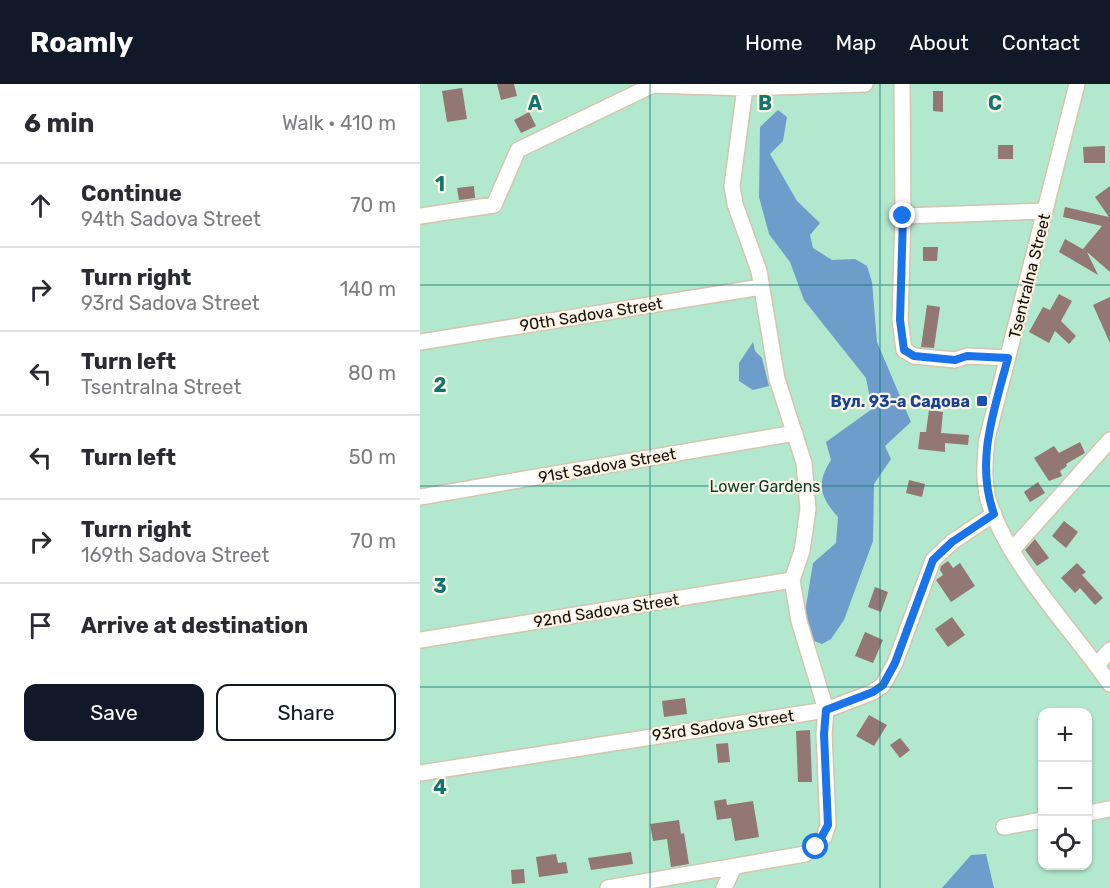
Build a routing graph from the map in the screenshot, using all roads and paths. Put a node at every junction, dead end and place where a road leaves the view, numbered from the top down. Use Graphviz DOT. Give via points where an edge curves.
graph roads {
  1 [pos="865,84"];
  2 [pos="902,84"];
  3 [pos="1077,84"];
  4 [pos="652,85"];
  5 [pos="745,88"];
  6 [pos="1045,211"];
  7 [pos="420,216"];
  8 [pos="903,216"];
  9 [pos="761,287"];
  10 [pos="420,342"];
  11 [pos="1008,358"];
  12 [pos="795,433"];
  13 [pos="1110,440"];
  14 [pos="420,497"];
  15 [pos="994,514"];
  16 [pos="1013,549"];
  17 [pos="792,580"];
  18 [pos="420,640"];
  19 [pos="1110,650"];
  20 [pos="1097,665"];
  21 [pos="1110,684"];
  22 [pos="826,710"];
  23 [pos="420,773"];
  24 [pos="1110,809"];
  25 [pos="1092,812"];
  26 [pos="1038,821"];
  27 [pos="1004,827"];
  28 [pos="734,867"];
  29 [pos="608,888"];
  30 [pos="724,888"];
  1 -- 5 [label="street"];
  2 -- 8 [label="street"];
  3 -- 6 [label="street, Tsentralna Street"];
  4 -- 5 [label="street"];
  4 -- 7 [label="street" via="518,150 494,204"];
  5 -- 9 [label="street" via="732,186"];
  6 -- 8 [label="street"];
  6 -- 11 [label="street, Tsentralna Street"];
  8 -- 11 [label="street" via="900,320 904,350 914,356 955,360 967,356"];
  9 -- 10 [label="street, 90th Sadova Street"];
  9 -- 12 [label="street" via="777,379"];
  11 -- 15 [label="street, Tsentralna Street" via="985,461 985,480"];
  12 -- 14 [label="street, 91st Sadova Street"];
  12 -- 17 [label="street" via="804,463 808,509 802,551"];
  13 -- 16 [label="street"];
  15 -- 16 [label="street, Tsentralna Street"];
  15 -- 22 [label="street, 93rd Sadova Street" via="933,560 883,685"];
  16 -- 20 [label="street, Tsentralna Street"];
  17 -- 18 [label="street, 92nd Sadova Street"];
  17 -- 22 [label="street" via="799,621"];
  19 -- 20 [label="street"];
  20 -- 21 [label="street, Tsentralna Street"];
  22 -- 23 [label="street, 93rd Sadova Street"];
  22 -- 28 [label="street" via="828,825 824,837 805,854"];
  24 -- 25 [label="street"];
  26 -- 27 [label="street"];
  28 -- 29 [label="street"];
  28 -- 30 [label="street"];
}
